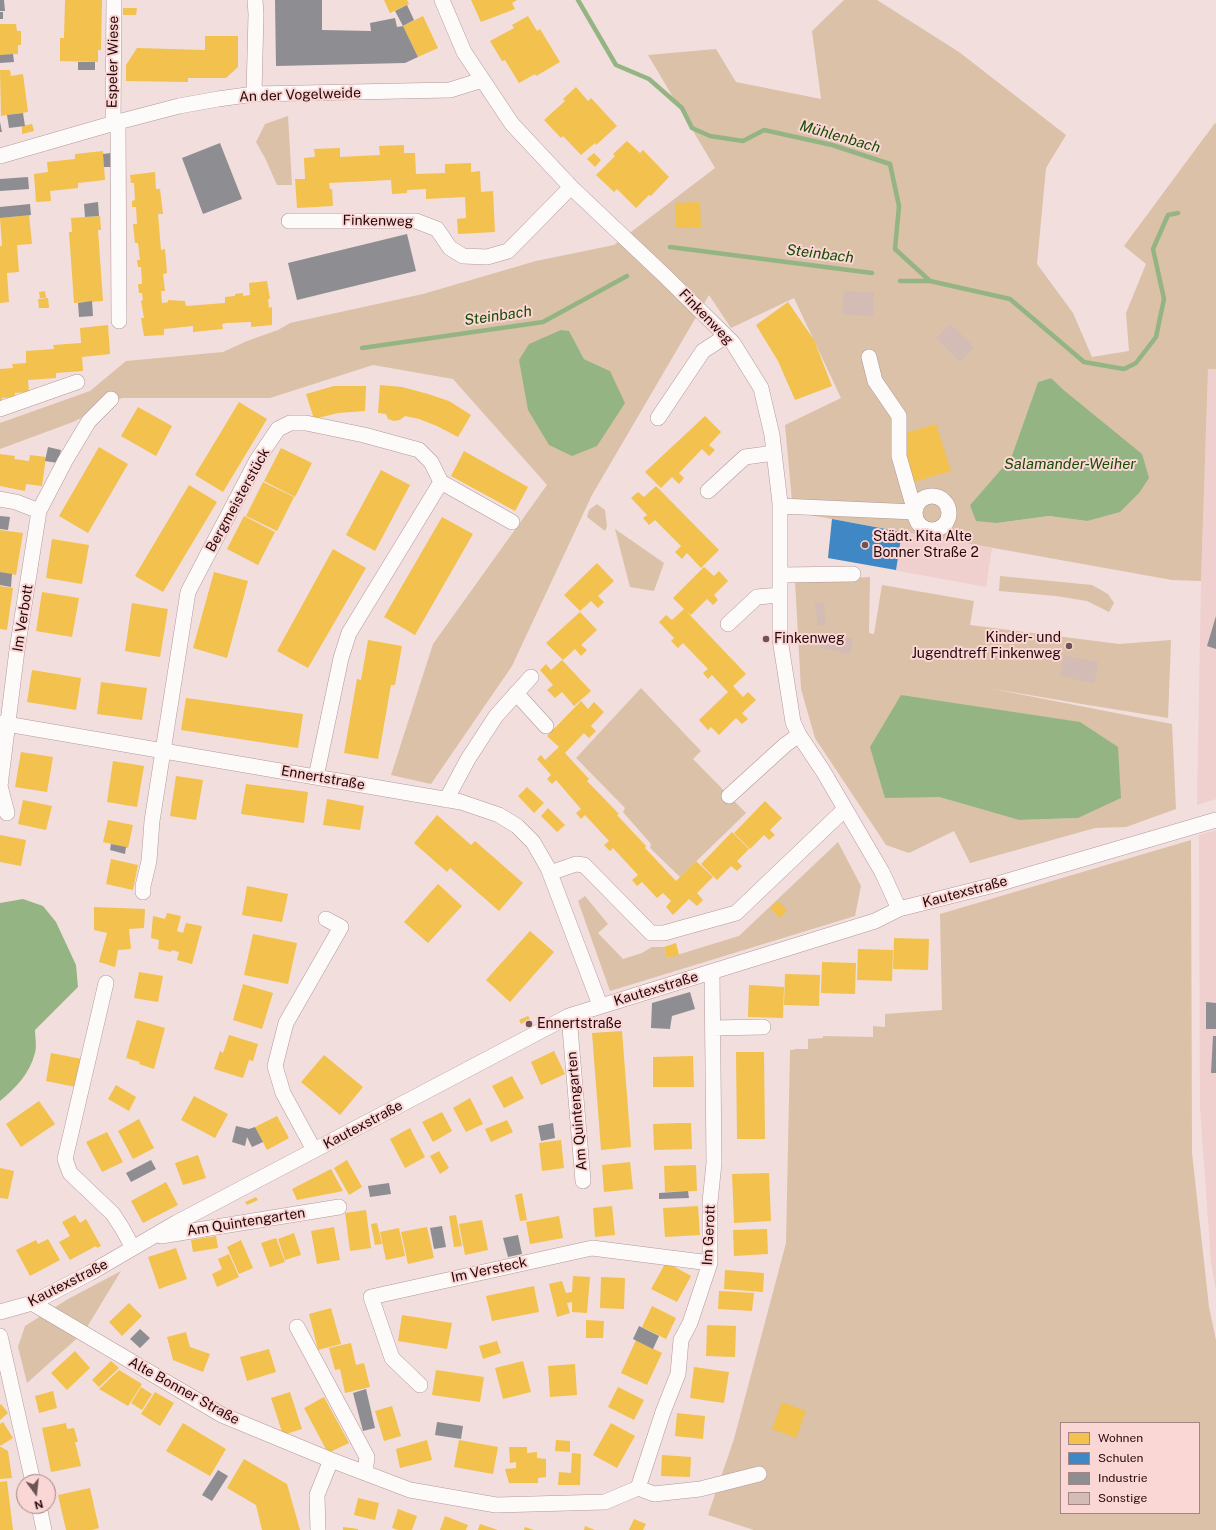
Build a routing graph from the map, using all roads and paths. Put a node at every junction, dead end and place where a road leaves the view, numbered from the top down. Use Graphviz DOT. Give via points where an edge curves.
graph roads {
  1 [pos="114,0"];
  2 [pos="255,0"];
  3 [pos="442,0"];
  4 [pos="482,80"];
  5 [pos="254,94"];
  6 [pos="115,123"];
  7 [pos="0,156"];
  8 [pos="571,187"];
  9 [pos="289,221"];
  10 [pos="119,320"];
  11 [pos="726,336"];
  12 [pos="869,357"];
  13 [pos="76,382"];
  14 [pos="111,399"];
  15 [pos="0,409"];
  16 [pos="658,418"];
  17 [pos="774,453"];
  18 [pos="440,482"];
  19 [pos="708,491"];
  20 [pos="0,499"];
  21 [pos="780,506"];
  22 [pos="39,512"];
  23 [pos="512,522"];
  24 [pos="853,574"];
  25 [pos="781,575"];
  26 [pos="780,595"];
  27 [pos="728,624"];
  28 [pos="531,677"];
  29 [pos="516,694"];
  30 [pos="4,723"];
  31 [pos="546,726"];
  32 [pos="799,735"];
  33 [pos="163,751"];
  34 [pos="316,777"];
  35 [pos="729,796"];
  36 [pos="446,800"];
  37 [pos="3,804"];
  38 [pos="845,809"];
  39 [pos="1216,820"];
  40 [pos="550,873"];
  41 [pos="143,892"];
  42 [pos="900,909"];
  43 [pos="326,919"];
  44 [pos="712,972"];
  45 [pos="106,983"];
  46 [pos="600,1006"];
  47 [pos="569,1016"];
  48 [pos="763,1027"];
  49 [pos="713,1028"];
  50 [pos="314,1150"];
  51 [pos="583,1181"];
  52 [pos="339,1207"];
  53 [pos="152,1238"];
  54 [pos="133,1248"];
  55 [pos="710,1263"];
  56 [pos="32,1304"];
  57 [pos="0,1312"];
  58 [pos="297,1327"];
  59 [pos="0,1336"];
  60 [pos="420,1385"];
  61 [pos="331,1460"];
  62 [pos="365,1473"];
  63 [pos="31,1474"];
  64 [pos="759,1474"];
  65 [pos="638,1488"];
  66 [pos="41,1514"];
  67 [pos="44,1530"];
  68 [pos="318,1530"];
  1 -- 6 [label="street, Espeler Wiese"];
  2 -- 5 [label="street"];
  3 -- 4 [label="street, Finkenweg" via="464,52"];
  4 -- 5 [label="street, An der Vogelweide" via="450,90"];
  4 -- 8 [label="street, Finkenweg" via="512,124"];
  5 -- 6 [label="street, An der Vogelweide" via="179,106"];
  6 -- 7 [label="street, An der Vogelweide"];
  6 -- 10 [label="street"];
  8 -- 9 [label="street, Finkenweg" via="508,252 487,257 463,256 450,248 437,229 416,221"];
  8 -- 11 [label="street, Finkenweg"];
  11 -- 16 [label="street" via="703,351"];
  11 -- 17 [label="street, Finkenweg" via="762,388"];
  12 -- 21 [label="street" via="875,381 899,416 899,456 915,512"];
  13 -- 15 [label="street"];
  14 -- 22 [label="street, Im Verbott" via="89,421"];
  17 -- 19 [label="street" via="745,457"];
  17 -- 21 [label="street, Finkenweg"];
  18 -- 23 [label="street"];
  18 -- 33 [label="street, Bergmeisterstück" via="431,462 419,450 306,423 290,423 278,429 257,460 188,592"];
  18 -- 34 [label="street" via="349,633 341,658"];
  20 -- 22 [label="street" via="16,502"];
  21 -- 25 [label="street, Finkenweg"];
  22 -- 30 [label="street, Im Verbott"];
  24 -- 25 [label="street"];
  25 -- 26 [label="street, Finkenweg"];
  26 -- 27 [label="street" via="756,597"];
  26 -- 32 [label="street, Finkenweg" via="780,639 793,722"];
  28 -- 29 [label="street"];
  29 -- 31 [label="street"];
  29 -- 36 [label="street" via="496,716 468,759"];
  30 -- 33 [label="street, Ennertstraße"];
  30 -- 37 [label="street" via="0,786"];
  32 -- 35 [label="street"];
  32 -- 38 [label="street, Finkenweg"];
  33 -- 34 [label="street, Ennertstraße"];
  33 -- 41 [label="street"];
  34 -- 36 [label="street, Ennertstraße"];
  36 -- 40 [label="street, Ennertstraße" via="461,802 499,815 517,826 533,842"];
  38 -- 40 [label="street" via="736,913 664,933 650,933 584,865 576,864"];
  38 -- 42 [label="street, Finkenweg" via="882,872"];
  39 -- 42 [label="street, Kautexstraße" via="994,885"];
  40 -- 46 [label="street, Ennertstraße"];
  42 -- 44 [label="street, Kautexstraße" via="875,921"];
  43 -- 50 [label="street" via="341,927 286,1023 276,1066 283,1093"];
  44 -- 46 [label="street, Kautexstraße"];
  44 -- 49 [label="street, Im Gerott"];
  45 -- 54 [label="street" via="66,1159 70,1172 113,1214"];
  46 -- 47 [label="street, Kautexstraße"];
  47 -- 50 [label="street, Kautexstraße"];
  47 -- 51 [label="street, Am Quintengarten"];
  48 -- 49 [label="street"];
  49 -- 55 [label="street, Im Gerott" via="714,1163 710,1202"];
  50 -- 53 [label="street, Kautexstraße"];
  52 -- 53 [label="street, Am Quintengarten"];
  53 -- 54 [label="street, Kautexstraße"];
  54 -- 56 [label="street, Kautexstraße"];
  55 -- 60 [label="street, Im Versteck" via="592,1248 372,1297 392,1358"];
  55 -- 65 [label="street, Im Gerott" via="690,1323 681,1340 678,1374"];
  56 -- 57 [label="street, Kautexstraße"];
  56 -- 61 [label="street, Alte Bonner Straße" via="222,1415"];
  58 -- 62 [label="street" via="368,1457"];
  59 -- 63 [label="street"];
  61 -- 62 [label="street, Alte Bonner Straße"];
  61 -- 68 [label="street" via="317,1495"];
  62 -- 65 [label="street, Alte Bonner Straße" via="410,1490 496,1505 605,1502"];
  64 -- 65 [label="street" via="700,1489 654,1494"];
  66 -- 67 [label="street"];
}
